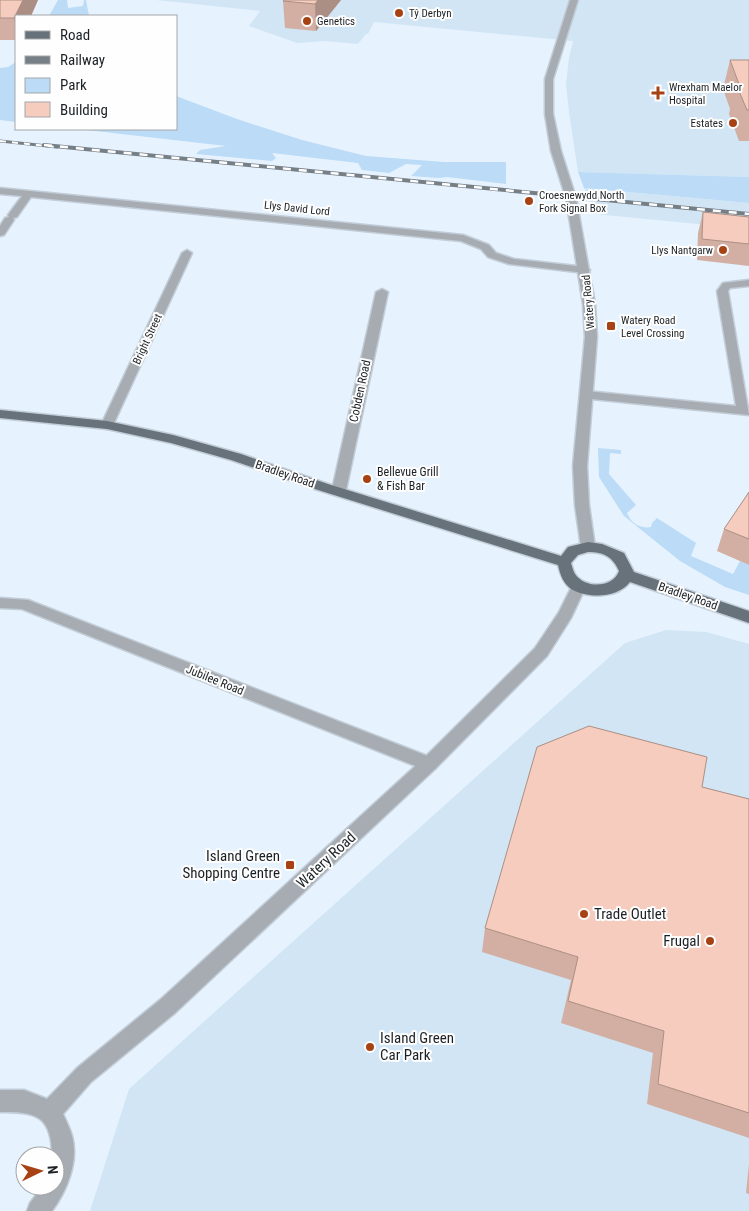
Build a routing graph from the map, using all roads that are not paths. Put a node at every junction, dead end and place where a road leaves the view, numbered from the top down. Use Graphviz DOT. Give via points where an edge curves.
graph roads {
  1 [pos="574,0"];
  2 [pos="0,191"];
  3 [pos="28,194"];
  4 [pos="0,233"];
  5 [pos="187,253"];
  6 [pos="585,270"];
  7 [pos="749,283"];
  8 [pos="382,292"];
  9 [pos="743,382"];
  10 [pos="586,395"];
  11 [pos="746,410"];
  12 [pos="0,414"];
  13 [pos="107,425"];
  14 [pos="339,490"];
  15 [pos="588,547"];
  16 [pos="564,562"];
  17 [pos="626,575"];
  18 [pos="579,586"];
  19 [pos="0,603"];
  20 [pos="749,617"];
  21 [pos="429,764"];
  22 [pos="0,1101"];
  23 [pos="49,1113"];
  24 [pos="38,1211"];
  1 -- 6 [label="street, Watery Road" via="553,61 548,114 571,198"];
  2 -- 3 [label="street, Llys David Lord"];
  3 -- 4 [label="street"];
  3 -- 6 [label="street, Llys David Lord" via="463,238 485,247 492,255 513,262"];
  5 -- 13 [label="street, Bright Street"];
  6 -- 10 [label="street, Watery Road" via="591,336"];
  7 -- 9 [label="street" via="727,285 722,292"];
  8 -- 14 [label="street, Cobden Road"];
  9 -- 11 [label="street"];
  10 -- 11 [label="street"];
  10 -- 15 [label="street, Watery Road" via="580,466"];
  12 -- 13 [label="main road, Bradley Road"];
  13 -- 14 [label="main road, Bradley Road" via="172,439"];
  14 -- 16 [label="main road, Bradley Road"];
  15 -- 16 [label="main road" via="572,551"];
  15 -- 17 [label="main road" via="616,554 623,561"];
  16 -- 18 [label="main road" via="567,575"];
  17 -- 18 [label="main road" via="624,581 609,590"];
  17 -- 20 [label="main road, Bradley Road"];
  18 -- 21 [label="street, Watery Road" via="566,614 541,652"];
  19 -- 21 [label="street, Jubilee Road" via="23,604"];
  21 -- 23 [label="street, Watery Road" via="168,1006 84,1075"];
  22 -- 23 [label="street" via="14,1099 33,1103"];
  23 -- 24 [label="street" via="59,1127 63,1163 58,1183"];
}
